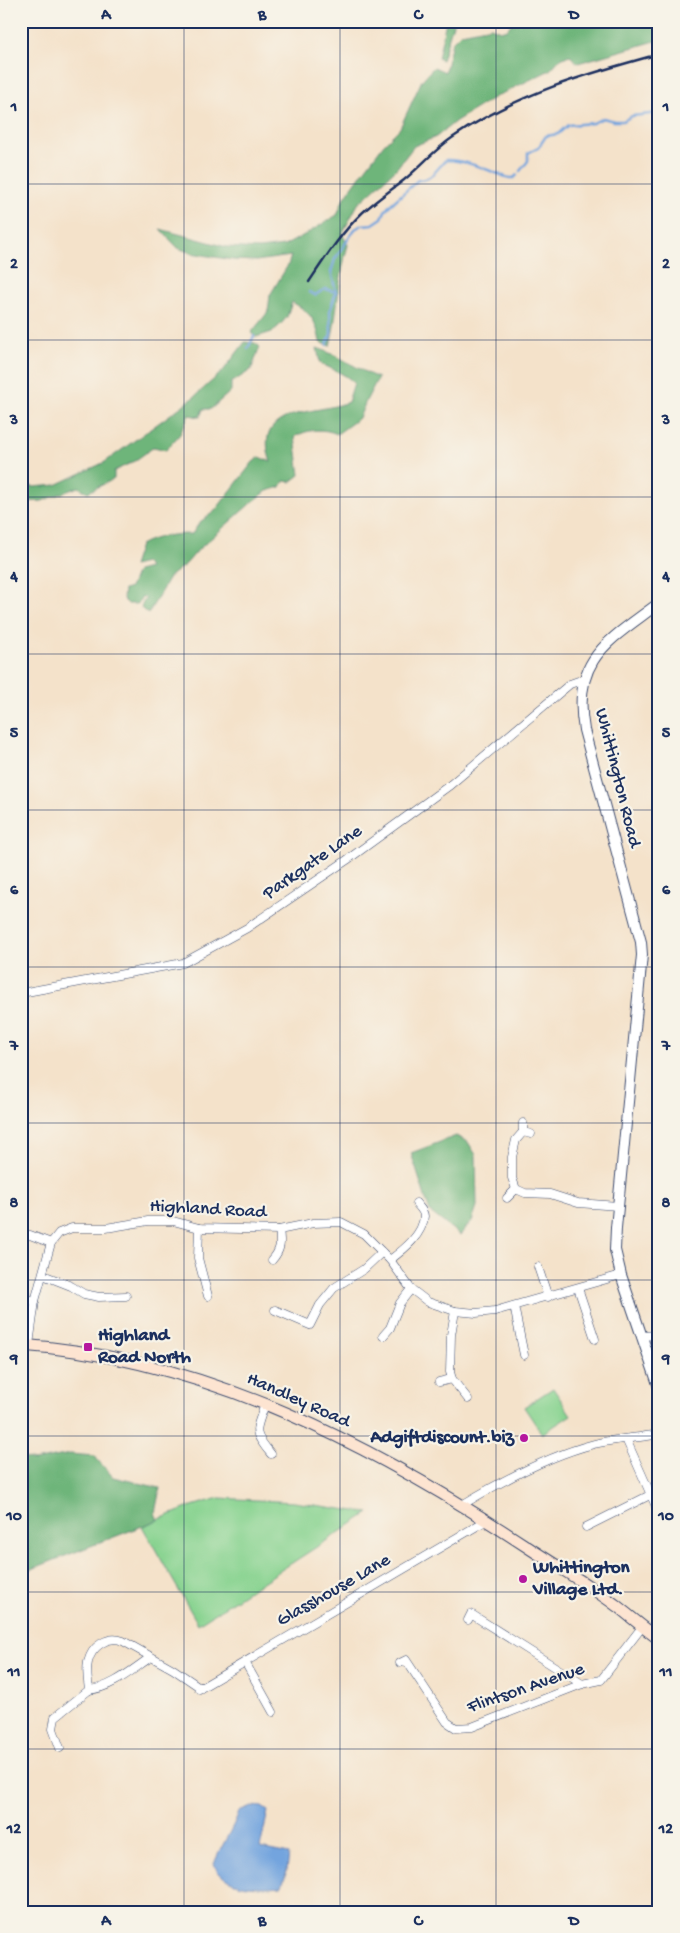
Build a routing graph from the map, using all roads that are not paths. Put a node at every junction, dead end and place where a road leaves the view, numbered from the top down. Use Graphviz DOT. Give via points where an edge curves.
graph roads {
  1 [pos="659,603"];
  2 [pos="584,679"];
  3 [pos="21,993"];
  4 [pos="523,1123"];
  5 [pos="516,1189"];
  6 [pos="507,1198"];
  7 [pos="416,1203"];
  8 [pos="618,1206"];
  9 [pos="199,1228"];
  10 [pos="279,1230"];
  11 [pos="21,1234"];
  12 [pos="51,1243"];
  13 [pos="382,1252"];
  14 [pos="272,1260"];
  15 [pos="390,1260"];
  16 [pos="538,1266"];
  17 [pos="43,1275"];
  18 [pos="621,1275"];
  19 [pos="578,1288"];
  20 [pos="411,1289"];
  21 [pos="126,1296"];
  22 [pos="208,1296"];
  23 [pos="548,1297"];
  24 [pos="21,1298"];
  25 [pos="35,1301"];
  26 [pos="514,1306"];
  27 [pos="276,1310"];
  28 [pos="456,1311"];
  29 [pos="659,1335"];
  30 [pos="383,1336"];
  31 [pos="641,1336"];
  32 [pos="595,1339"];
  33 [pos="25,1345"];
  34 [pos="524,1355"];
  35 [pos="452,1379"];
  36 [pos="439,1382"];
  37 [pos="659,1387"];
  38 [pos="468,1399"];
  39 [pos="265,1404"];
  40 [pos="659,1434"];
  41 [pos="626,1439"];
  42 [pos="271,1454"];
  43 [pos="650,1495"];
  44 [pos="462,1505"];
  45 [pos="659,1513"];
  46 [pos="487,1520"];
  47 [pos="586,1527"];
  48 [pos="468,1620"];
  49 [pos="642,1627"];
  50 [pos="659,1639"];
  51 [pos="151,1657"];
  52 [pos="245,1662"];
  53 [pos="400,1662"];
  54 [pos="582,1684"];
  55 [pos="89,1690"];
  56 [pos="273,1712"];
  57 [pos="60,1748"];
  1 -- 2 [label="street, Whittington Road" via="612,638 600,651"];
  2 -- 3 [label="street, Parkgate Lane" via="570,684 450,785 246,928 183,963"];
  2 -- 8 [label="street, Whittington Road" via="581,708 584,730 642,955"];
  4 -- 5 [label="street" via="527,1133 516,1140 514,1148 512,1178"];
  5 -- 6 [label="street"];
  5 -- 8 [label="street" via="578,1202"];
  7 -- 15 [label="street" via="424,1217 416,1236"];
  8 -- 18 [label="street, Whittington Road" via="615,1250"];
  9 -- 10 [label="street, Highland Road"];
  9 -- 12 [label="street, Highland Road" via="174,1221 148,1221 106,1228 72,1228 60,1233"];
  9 -- 22 [label="street" via="198,1258"];
  10 -- 13 [label="street, Highland Road" via="313,1223 341,1222 364,1234"];
  10 -- 14 [label="street, Highland Road" via="280,1251"];
  11 -- 12 [label="street"];
  12 -- 17 [label="street"];
  13 -- 15 [label="street, Highland Road"];
  13 -- 27 [label="street" via="364,1269 334,1288 310,1325"];
  15 -- 20 [label="street, Highland Road"];
  16 -- 23 [label="street"];
  17 -- 21 [label="street" via="84,1294"];
  17 -- 25 [label="street"];
  18 -- 19 [label="street, Highland Road"];
  18 -- 31 [label="street, Whittington Road"];
  19 -- 23 [label="street, Highland Road"];
  19 -- 32 [label="street"];
  20 -- 28 [label="street, Highland Road" via="428,1302"];
  20 -- 30 [label="street"];
  23 -- 26 [label="street, Highland Road"];
  24 -- 25 [label="street"];
  25 -- 33 [label="street"];
  26 -- 28 [label="street, Highland Road" via="476,1313"];
  26 -- 34 [label="street"];
  28 -- 35 [label="street" via="451,1335"];
  29 -- 31 [label="street"];
  31 -- 37 [label="street, Whittington Road"];
  33 -- 39 [label="main road, Handley Road" via="142,1364 210,1383"];
  35 -- 36 [label="street"];
  35 -- 38 [label="street"];
  39 -- 42 [label="street" via="257,1437"];
  39 -- 44 [label="main road, Handley Road" via="405,1471"];
  40 -- 41 [label="street"];
  41 -- 43 [label="street"];
  41 -- 44 [label="street" via="568,1452"];
  43 -- 45 [label="street"];
  43 -- 47 [label="street"];
  44 -- 46 [label="main road, Handley Road"];
  46 -- 49 [label="main road, Handley Road" via="617,1606"];
  46 -- 52 [label="street, Glasshouse Lane"];
  48 -- 54 [label="street" via="471,1614"];
  49 -- 50 [label="main road, Handley Road"];
  49 -- 54 [label="street, Flintson Avenue" via="601,1680"];
  51 -- 52 [label="street, Glasshouse Lane" via="200,1688"];
  51 -- 55 [label="street" via="119,1678"];
  51 -- 55 [label="street" via="123,1641 109,1639 92,1652 88,1662"];
  52 -- 56 [label="street"];
  53 -- 54 [label="street, Flintson Avenue" via="406,1660 447,1722 456,1728 472,1727"];
  55 -- 57 [label="street" via="56,1717 53,1729"];
}
